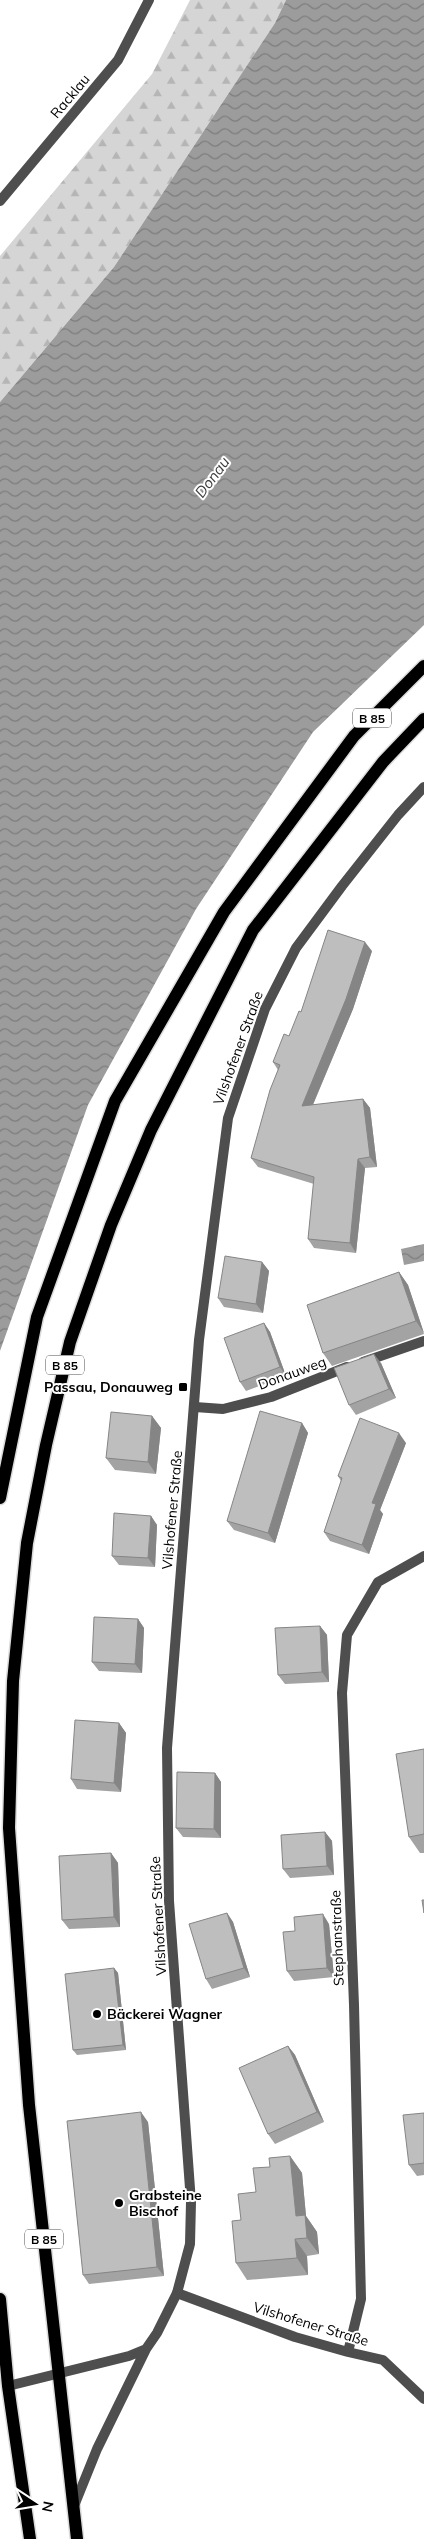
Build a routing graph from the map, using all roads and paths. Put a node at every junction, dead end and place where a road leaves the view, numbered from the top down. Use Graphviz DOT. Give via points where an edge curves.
graph roads {
  1 [pos="149,0"];
  2 [pos="0,201"];
  3 [pos="424,666"];
  4 [pos="424,719"];
  5 [pos="424,788"];
  6 [pos="424,1341"];
  7 [pos="195,1407"];
  8 [pos="0,1498"];
  9 [pos="424,1556"];
  10 [pos="177,2293"];
  11 [pos="0,2299"];
  12 [pos="146,2349"];
  13 [pos="348,2352"];
  14 [pos="60,2373"];
  15 [pos="8,2386"];
  16 [pos="424,2399"];
  17 [pos="73,2506"];
  18 [pos="30,2539"];
  19 [pos="77,2539"];
  1 -- 2 [label="street, Racklau" via="118,60"];
  3 -- 8 [label="main road, B 85" via="354,736 224,912 115,1101 37,1317"];
  4 -- 14 [label="main road, B 85" via="383,762 253,930 152,1130 111,1225 70,1342 46,1445 27,1543 14,1671 9,1828 29,2105"];
  5 -- 7 [label="street, Vilshofener Straße" via="398,815 296,948 265,1009 245,1062 228,1118 215,1204 199,1340"];
  6 -- 7 [label="street, Donauweg" via="271,1397 223,1408"];
  7 -- 10 [label="street, Vilshofener Straße" via="167,1748 169,1901 191,2202 190,2244"];
  9 -- 13 [label="street, Stephanstraße" via="378,1582 347,1635 342,1693 361,2299"];
  10 -- 12 [label="street, Vilshofener Straße"];
  10 -- 13 [label="street, Vilshofener Straße"];
  11 -- 15 [label="main road"];
  12 -- 14 [label="street"];
  12 -- 17 [label="street, Vilshofener Straße"];
  13 -- 16 [label="street, Vilshofener Straße" via="383,2360"];
  14 -- 15 [label="street"];
  14 -- 17 [label="main road, B 85"];
  15 -- 18 [label="main road"];
  17 -- 19 [label="main road, B 85"];
}
